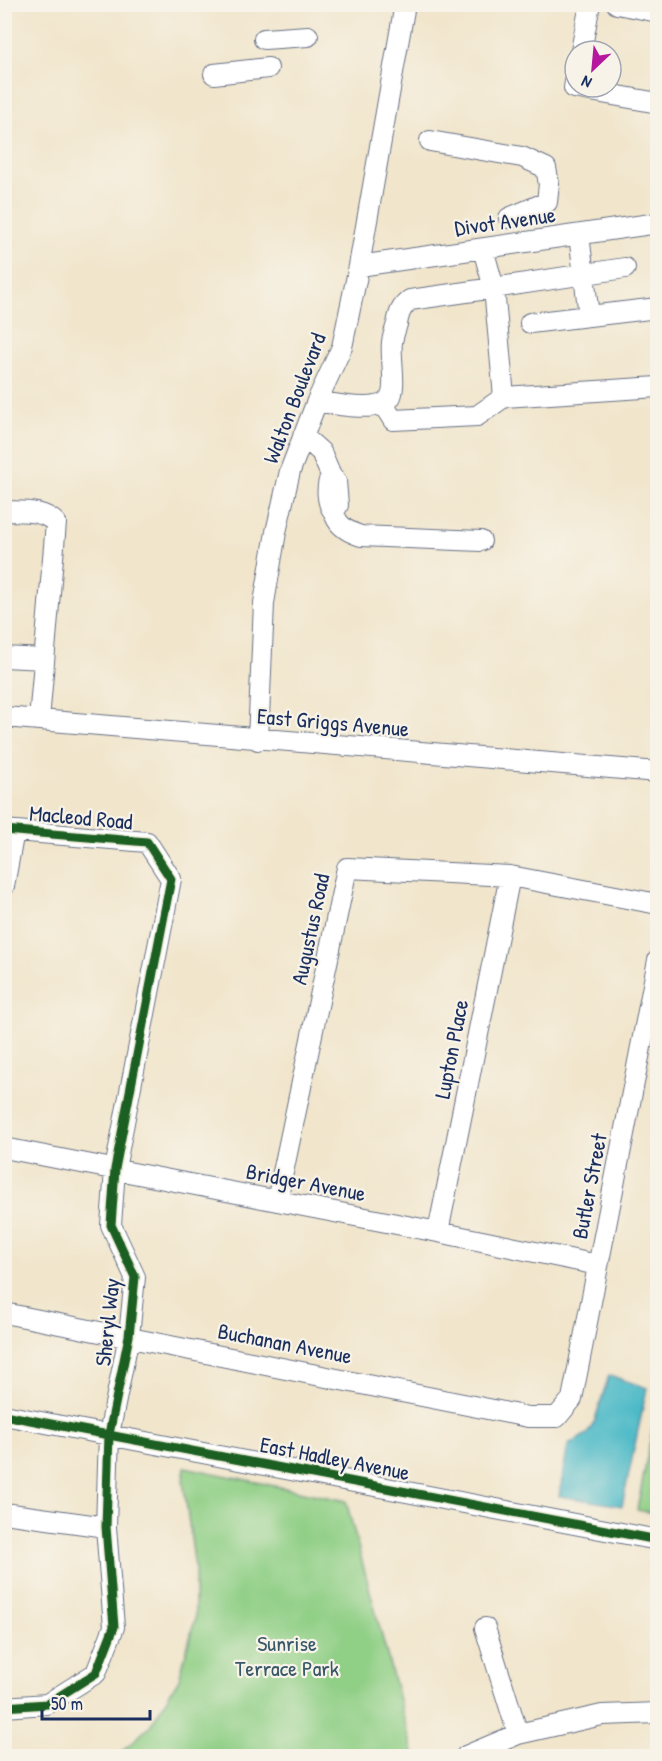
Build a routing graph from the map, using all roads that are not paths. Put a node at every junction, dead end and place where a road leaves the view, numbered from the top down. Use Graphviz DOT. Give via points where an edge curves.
graph roads {
  1 [pos="405,4"];
  2 [pos="590,4"];
  3 [pos="617,4"];
  4 [pos="657,12"];
  5 [pos="308,36"];
  6 [pos="264,39"];
  7 [pos="583,39"];
  8 [pos="268,68"];
  9 [pos="214,74"];
  10 [pos="623,97"];
  11 [pos="657,103"];
  12 [pos="430,141"];
  13 [pos="509,218"];
  14 [pos="657,223"];
  15 [pos="579,235"];
  16 [pos="483,249"];
  17 [pos="359,266"];
  18 [pos="625,268"];
  19 [pos="585,274"];
  20 [pos="494,288"];
  21 [pos="657,308"];
  22 [pos="589,316"];
  23 [pos="530,323"];
  24 [pos="657,387"];
  25 [pos="504,398"];
  26 [pos="318,401"];
  27 [pos="382,404"];
  28 [pos="303,436"];
  29 [pos="4,511"];
  30 [pos="481,541"];
  31 [pos="4,657"];
  32 [pos="44,659"];
  33 [pos="4,717"];
  34 [pos="39,720"];
  35 [pos="258,740"];
  36 [pos="657,772"];
  37 [pos="9,831"];
  38 [pos="510,876"];
  39 [pos="171,879"];
  40 [pos="4,886"];
  41 [pos="657,904"];
  42 [pos="657,960"];
  43 [pos="4,1148"];
  44 [pos="115,1169"];
  45 [pos="277,1201"];
  46 [pos="438,1232"];
  47 [pos="598,1266"];
  48 [pos="4,1313"];
  49 [pos="129,1336"];
  50 [pos="4,1415"];
  51 [pos="557,1417"];
  52 [pos="109,1434"];
  53 [pos="4,1513"];
  54 [pos="106,1527"];
  55 [pos="657,1540"];
  56 [pos="485,1628"];
  57 [pos="4,1707"];
  58 [pos="657,1713"];
  59 [pos="518,1734"];
  60 [pos="466,1756"];
  1 -- 17 [label="street, Walton Boulevard"];
  2 -- 7 [label="street"];
  3 -- 4 [label="street"];
  5 -- 6 [label="street"];
  8 -- 9 [label="street"];
  10 -- 11 [label="street"];
  12 -- 13 [label="street" via="522,157 546,168 547,202"];
  14 -- 15 [label="street, Divot Avenue"];
  15 -- 16 [label="street, Divot Avenue"];
  15 -- 19 [label="street"];
  16 -- 17 [label="street, Divot Avenue"];
  16 -- 20 [label="street"];
  17 -- 26 [label="street, Walton Boulevard" via="342,347"];
  18 -- 19 [label="street"];
  19 -- 20 [label="street"];
  19 -- 22 [label="street"];
  20 -- 25 [label="street"];
  20 -- 27 [label="street" via="410,300 403,306 392,344 393,391"];
  21 -- 22 [label="street"];
  22 -- 23 [label="street"];
  24 -- 25 [label="street"];
  25 -- 27 [label="street" via="477,416 465,417 393,420"];
  26 -- 27 [label="street" via="373,407"];
  26 -- 28 [label="street, Walton Boulevard"];
  28 -- 30 [label="street" via="321,452 331,475 329,505 343,528 351,533"];
  28 -- 35 [label="street, Walton Boulevard" via="285,491 264,603"];
  29 -- 32 [label="street" via="37,513 56,523"];
  31 -- 32 [label="street"];
  32 -- 34 [label="street"];
  33 -- 34 [label="street, East Griggs Avenue"];
  34 -- 35 [label="street, East Griggs Avenue"];
  35 -- 36 [label="street, East Griggs Avenue"];
  37 -- 39 [label="street, Macleod Road" via="147,842"];
  37 -- 40 [label="street"];
  38 -- 41 [label="street, Augustus Road"];
  38 -- 45 [label="street, Augustus Road" via="347,868"];
  38 -- 46 [label="street, Lupton Place"];
  39 -- 44 [label="street, Sheryl Way"];
  42 -- 47 [label="street, Butler Street"];
  43 -- 44 [label="street, Bridger Avenue"];
  44 -- 45 [label="street, Bridger Avenue"];
  44 -- 49 [label="street, Sheryl Way" via="111,1225 135,1277"];
  45 -- 46 [label="street, Bridger Avenue"];
  46 -- 47 [label="street, Bridger Avenue"];
  47 -- 51 [label="street, Butler Street" via="572,1399"];
  48 -- 49 [label="street, Buchanan Avenue"];
  49 -- 51 [label="street, Buchanan Avenue" via="528,1417"];
  49 -- 52 [label="street, Sheryl Way"];
  50 -- 52 [label="street, East Hadley Avenue"];
  52 -- 54 [label="street, Sheryl Way"];
  52 -- 55 [label="street, East Hadley Avenue"];
  53 -- 54 [label="street"];
  54 -- 57 [label="street, Sheryl Way" via="114,1628 96,1673 47,1704"];
  56 -- 59 [label="street"];
  58 -- 59 [label="street" via="603,1715"];
  59 -- 60 [label="street"];
}
